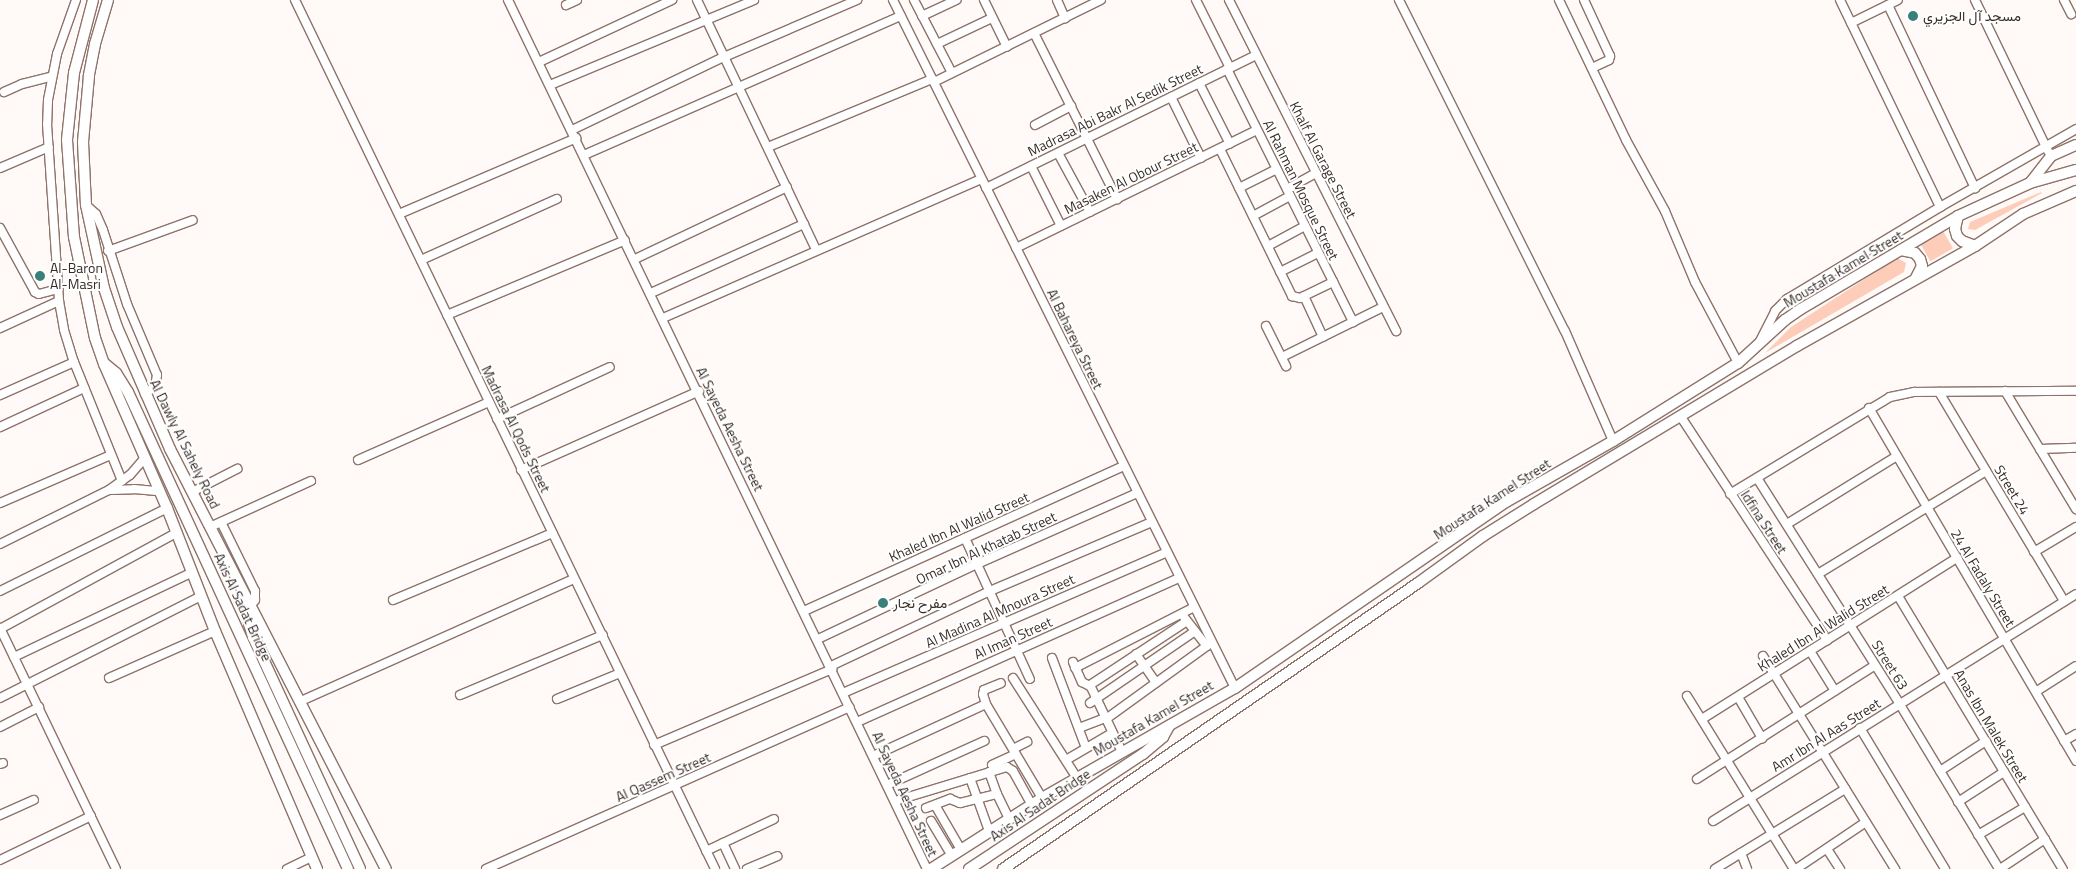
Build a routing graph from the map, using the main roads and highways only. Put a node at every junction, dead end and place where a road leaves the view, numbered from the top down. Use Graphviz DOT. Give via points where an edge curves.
graph roads {
  1 [pos="93,0"];
  2 [pos="108,0"];
  3 [pos="2076,145"];
  4 [pos="2076,170"];
  5 [pos="2030,183"];
  6 [pos="2076,191"];
  7 [pos="1958,216"];
  8 [pos="1975,246"];
  9 [pos="1900,250"];
  10 [pos="1915,279"];
  11 [pos="104,364"];
  12 [pos="250,607"];
  13 [pos="1170,724"];
  14 [pos="317,869"];
  15 [pos="348,869"];
  16 [pos="360,869"];
  17 [pos="386,869"];
  18 [pos="929,869"];
  19 [pos="969,869"];
  20 [pos="1003,869"];
  1 -- 11 [label="main road" via="74,73 67,161 78,263 88,312"];
  2 -- 12 [label="main road, Al Dawly Al Sahely Road" via="95,44 84,108 82,162 86,204 104,288 145,394"];
  3 -- 5 [label="main road" via="2049,152"];
  4 -- 5 [label="main road, Moustafa Kamel Street"];
  5 -- 7 [label="main road, Moustafa Kamel Street"];
  6 -- 8 [label="main road, Moustafa Kamel Street" via="2023,214"];
  7 -- 8 [label="main road" via="1957,236"];
  7 -- 9 [label="main road, Moustafa Kamel Street"];
  8 -- 10 [label="main road, Moustafa Kamel Street"];
  9 -- 10 [label="main road" via="1915,253 1920,259 1920,274"];
  9 -- 13 [label="main road, Moustafa Kamel Street" via="1801,309 1738,363 1613,441 1506,502 1235,688"];
  10 -- 20 [label="main road, Moustafa Kamel Street" via="1797,346 1483,536"];
  11 -- 14 [label="main road"];
  11 -- 15 [label="main road, Axis Al Sadat Bridge" via="116,372 128,392"];
  12 -- 16 [label="main road, Axis Al Sadat Bridge" via="249,623 253,637"];
  12 -- 17 [label="main road, Al Dawly Al Sahely Road"];
  13 -- 18 [label="main road, Moustafa Kamel Street" via="1042,798"];
  13 -- 19 [label="main road, Axis Al Sadat Bridge" via="1163,737 1143,754"];
}
